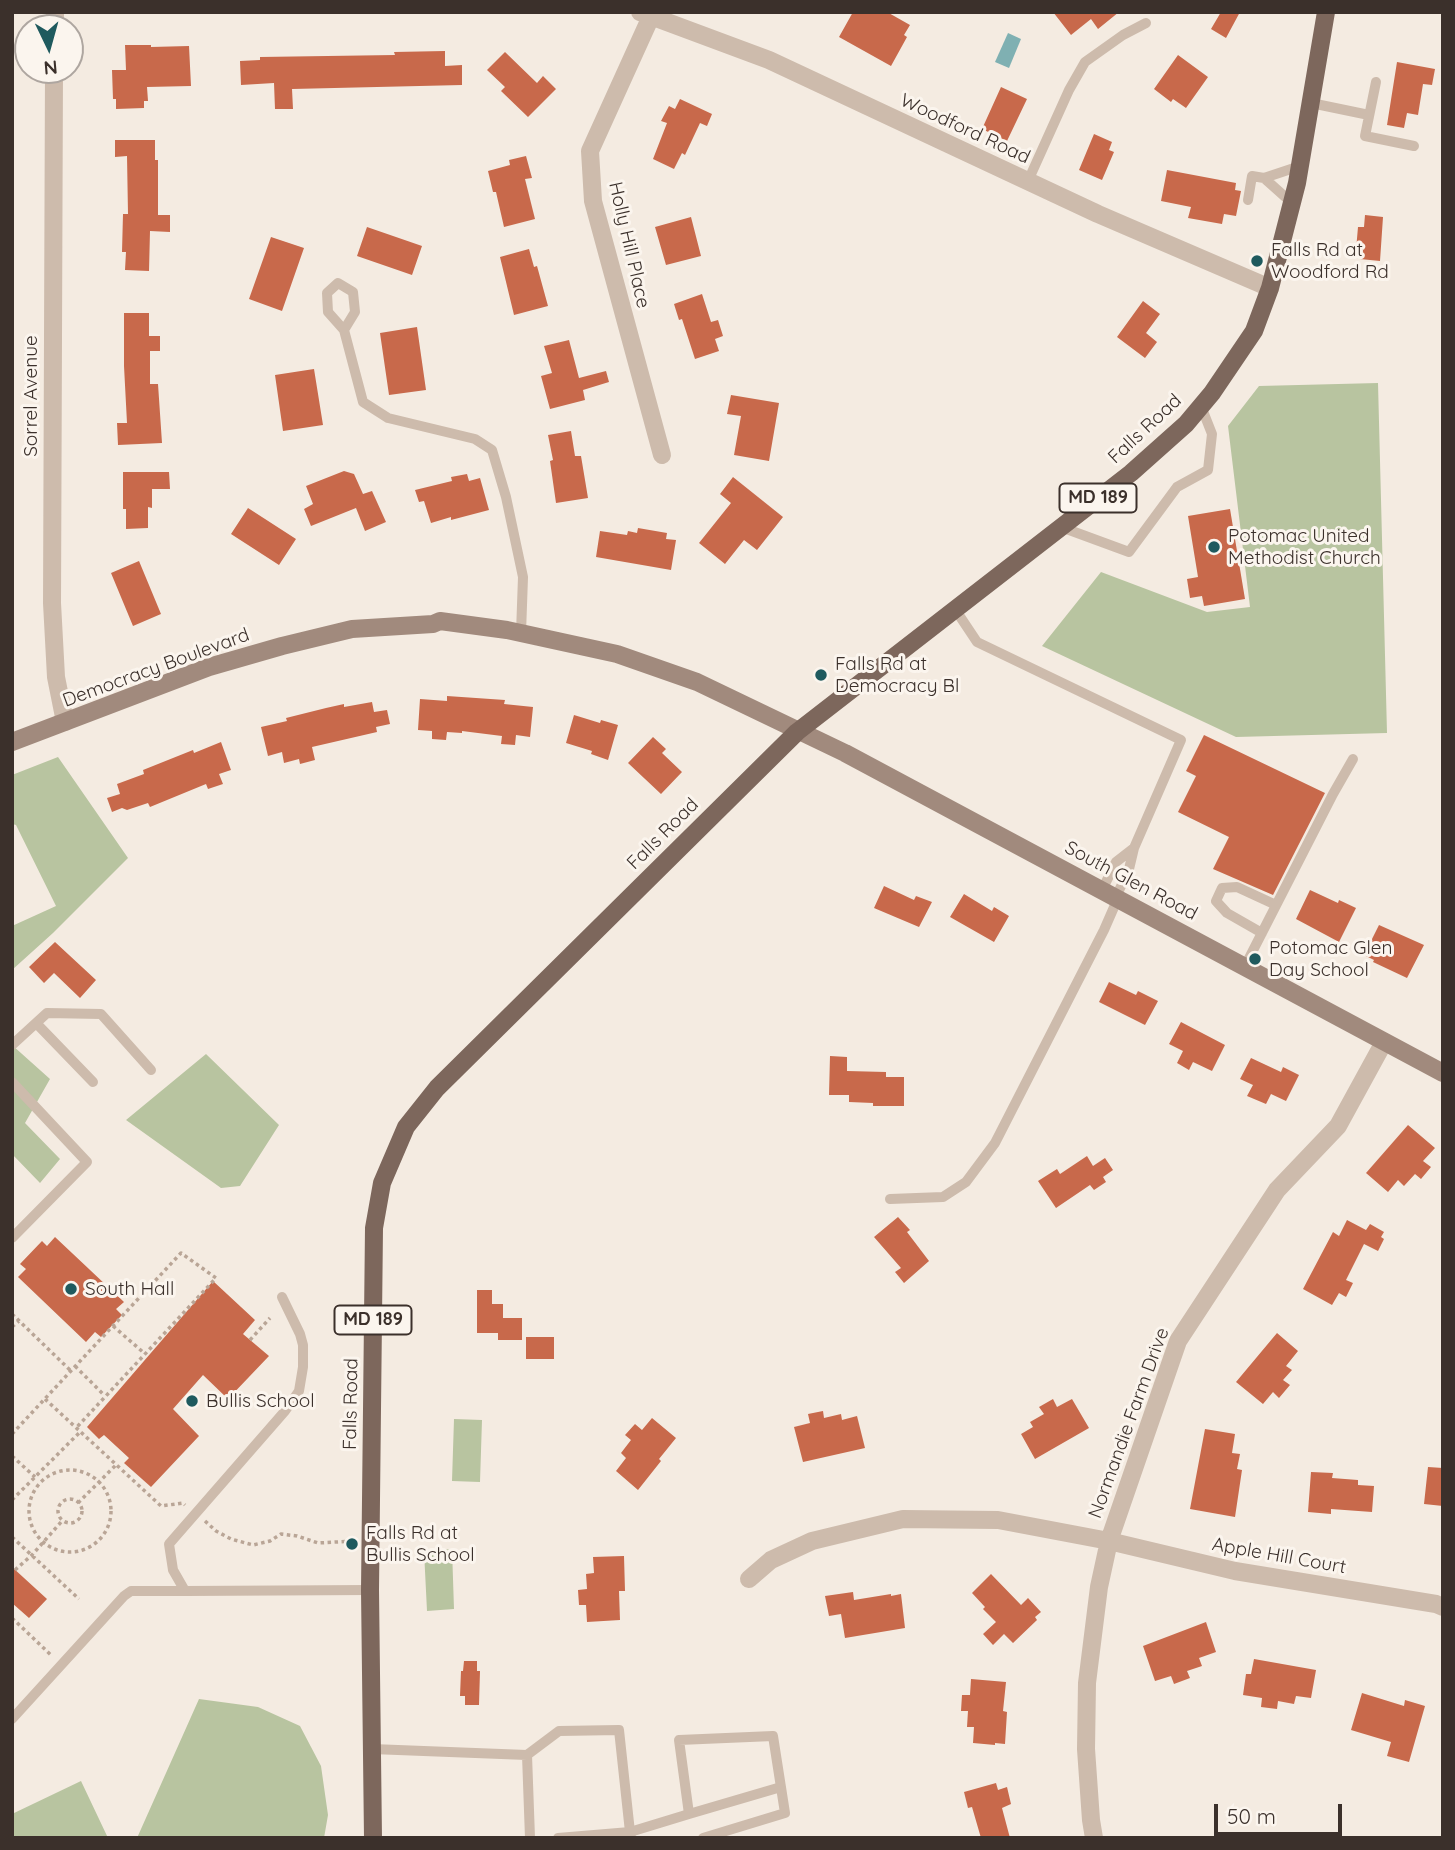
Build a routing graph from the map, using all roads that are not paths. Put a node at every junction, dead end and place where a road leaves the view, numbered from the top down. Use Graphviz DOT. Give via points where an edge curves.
graph roads {
  1 [pos="1326,12"];
  2 [pos="648,13"];
  3 [pos="1146,23"];
  4 [pos="1376,82"];
  5 [pos="54,84"];
  6 [pos="1311,103"];
  7 [pos="1369,115"];
  8 [pos="1415,146"];
  9 [pos="1300,166"];
  10 [pos="1264,178"];
  11 [pos="1028,181"];
  12 [pos="1248,200"];
  13 [pos="1292,203"];
  14 [pos="1270,288"];
  15 [pos="344,330"];
  16 [pos="1201,406"];
  17 [pos="662,455"];
  18 [pos="1061,527"];
  19 [pos="955,610"];
  20 [pos="521,634"];
  21 [pos="65,722"];
  22 [pos="797,732"];
  23 [pos="12,742"];
  24 [pos="1353,759"];
  25 [pos="1134,848"];
  26 [pos="1112,895"];
  27 [pos="1276,905"];
  28 [pos="1262,933"];
  29 [pos="1245,966"];
  30 [pos="36,1023"];
  31 [pos="1384,1042"];
  32 [pos="12,1045"];
  33 [pos="151,1070"];
  34 [pos="1443,1073"];
  35 [pos="12,1082"];
  36 [pos="93,1082"];
  37 [pos="890,1199"];
  38 [pos="12,1238"];
  39 [pos="282,1297"];
  40 [pos="1109,1541"];
  41 [pos="749,1579"];
  42 [pos="370,1590"];
  43 [pos="185,1591"];
  44 [pos="1443,1607"];
  45 [pos="12,1719"];
  46 [pos="372,1749"];
  47 [pos="527,1755"];
  48 [pos="781,1787"];
  49 [pos="689,1814"];
  50 [pos="631,1835"];
  51 [pos="373,1838"];
  52 [pos="530,1838"];
  53 [pos="558,1838"];
  54 [pos="703,1838"];
  55 [pos="1094,1838"];
  1 -- 6 [label="main road, Falls Road / MD 189"];
  2 -- 11 [label="street, Woodford Road" via="769,60"];
  2 -- 17 [label="street, Holly Hill Place" via="590,151 593,201"];
  3 -- 11 [label="lane" via="1085,62"];
  4 -- 7 [label="lane"];
  5 -- 21 [label="street, Sorrel Avenue" via="52,603 56,677"];
  6 -- 7 [label="lane"];
  6 -- 9 [label="main road, Falls Road / MD 189"];
  7 -- 8 [label="lane" via="1365,136"];
  9 -- 10 [label="lane"];
  9 -- 13 [label="main road, Falls Road / MD 189"];
  10 -- 12 [label="lane" via="1252,176"];
  10 -- 13 [label="lane"];
  11 -- 14 [label="street, Woodford Road"];
  13 -- 14 [label="main road, Falls Road / MD 189"];
  14 -- 16 [label="main road, Falls Road / MD 189" via="1254,331"];
  15 -- 20 [label="lane" via="363,402 388,418 475,439 492,450 523,577"];
  16 -- 18 [label="main road, Falls Road / MD 189" via="1130,473"];
  16 -- 18 [label="lane" via="1212,434 1208,470 1177,486 1129,552"];
  18 -- 19 [label="main road, Falls Road / MD 189"];
  19 -- 22 [label="main road, Falls Road / MD 189"];
  19 -- 25 [label="lane" via="977,642 1181,740"];
  20 -- 21 [label="main road, Democracy Boulevard" via="440,621 352,629 209,667"];
  20 -- 22 [label="main road, Democracy Boulevard" via="617,654 697,682"];
  21 -- 23 [label="main road, Democracy Boulevard"];
  22 -- 26 [label="main road, South Glen Road"];
  22 -- 42 [label="main road, Falls Road / MD 189" via="437,1088 406,1126 382,1183 374,1228"];
  24 -- 27 [label="lane"];
  25 -- 26 [label="lane" via="1129,869"];
  25 -- 26 [label="lane" via="1116,862"];
  26 -- 29 [label="main road, South Glen Road"];
  26 -- 37 [label="lane" via="1098,941 995,1143 966,1182 943,1197"];
  27 -- 28 [label="lane"];
  27 -- 28 [label="lane" via="1237,887 1222,888 1216,901 1227,913"];
  28 -- 29 [label="lane"];
  29 -- 31 [label="main road, South Glen Road"];
  30 -- 32 [label="lane"];
  30 -- 33 [label="lane" via="47,1013 101,1014"];
  30 -- 36 [label="lane"];
  31 -- 34 [label="main road, South Glen Road"];
  31 -- 40 [label="street, Normandie Farm Drive" via="1338,1126 1277,1190 1178,1340"];
  35 -- 38 [label="lane" via="87,1162"];
  39 -- 43 [label="lane" via="303,1345 299,1391 169,1544 173,1570"];
  40 -- 41 [label="street, Apple Hill Court" via="998,1520 903,1519 812,1541 771,1560"];
  40 -- 44 [label="street, Apple Hill Court" via="1235,1572"];
  40 -- 55 [label="street, Normandie Farm Drive" via="1087,1683 1086,1749"];
  42 -- 43 [label="lane"];
  42 -- 46 [label="main road, Falls Road / MD 189"];
  43 -- 45 [label="lane" via="131,1591 124,1596"];
  46 -- 47 [label="lane"];
  46 -- 51 [label="main road, Falls Road / MD 189"];
  47 -- 50 [label="lane" via="559,1731 620,1730"];
  47 -- 52 [label="lane"];
  48 -- 49 [label="lane"];
  48 -- 49 [label="lane" via="773,1736 679,1740"];
  48 -- 54 [label="lane" via="785,1813"];
  49 -- 50 [label="lane"];
  50 -- 53 [label="lane"];
}
